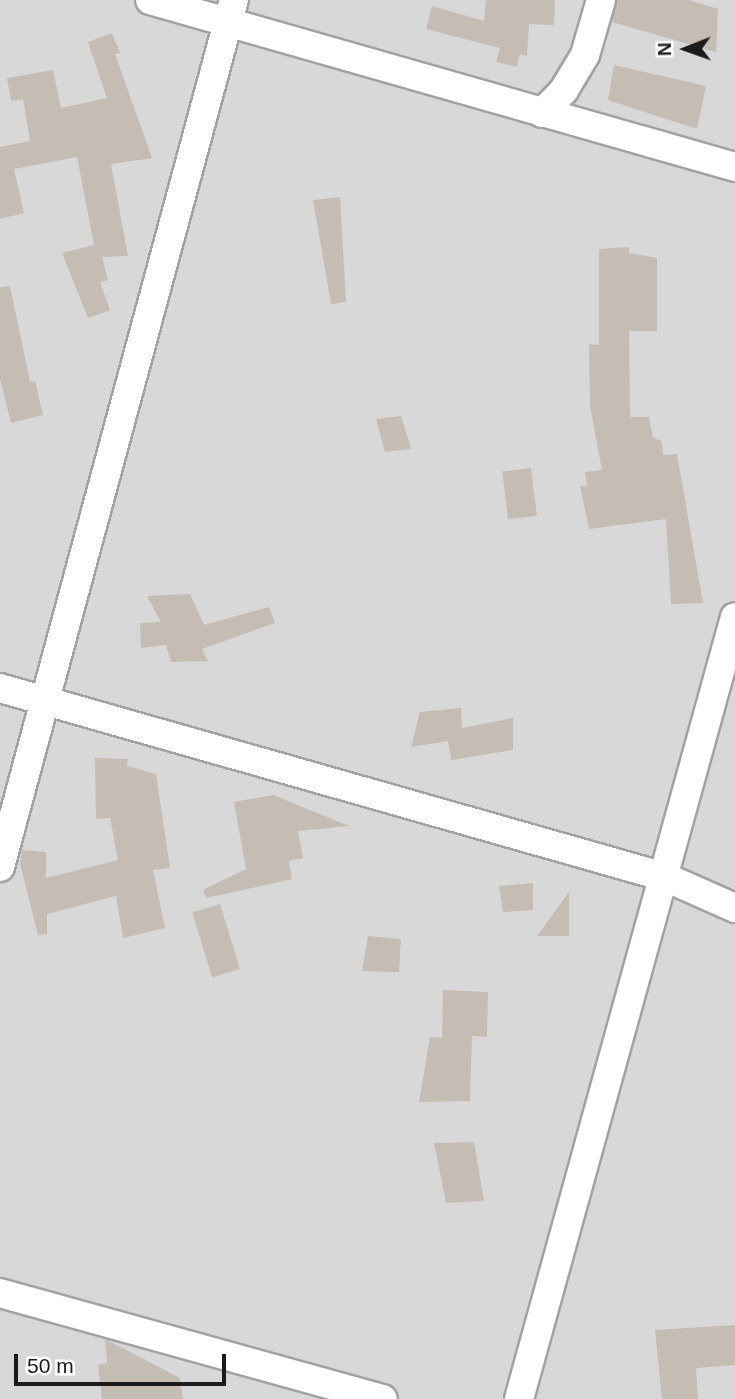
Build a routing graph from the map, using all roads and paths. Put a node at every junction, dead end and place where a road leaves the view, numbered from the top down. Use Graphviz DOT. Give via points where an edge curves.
graph roads {
  1 [pos="150,0"];
  2 [pos="601,0"];
  3 [pos="231,10"];
  4 [pos="542,113"];
  5 [pos="735,167"];
  6 [pos="735,617"];
  7 [pos="0,688"];
  8 [pos="45,701"];
  9 [pos="0,867"];
  10 [pos="664,877"];
  11 [pos="735,908"];
  12 [pos="0,1293"];
  13 [pos="383,1399"];
  14 [pos="519,1399"];
  1 -- 3 [label="street"];
  2 -- 4 [label="street" via="586,55 564,90"];
  3 -- 4 [label="street"];
  3 -- 8 [label="street"];
  4 -- 5 [label="street"];
  6 -- 10 [label="street"];
  7 -- 8 [label="street"];
  8 -- 9 [label="street"];
  8 -- 10 [label="street"];
  10 -- 11 [label="street"];
  10 -- 14 [label="street"];
  12 -- 13 [label="street"];
}
